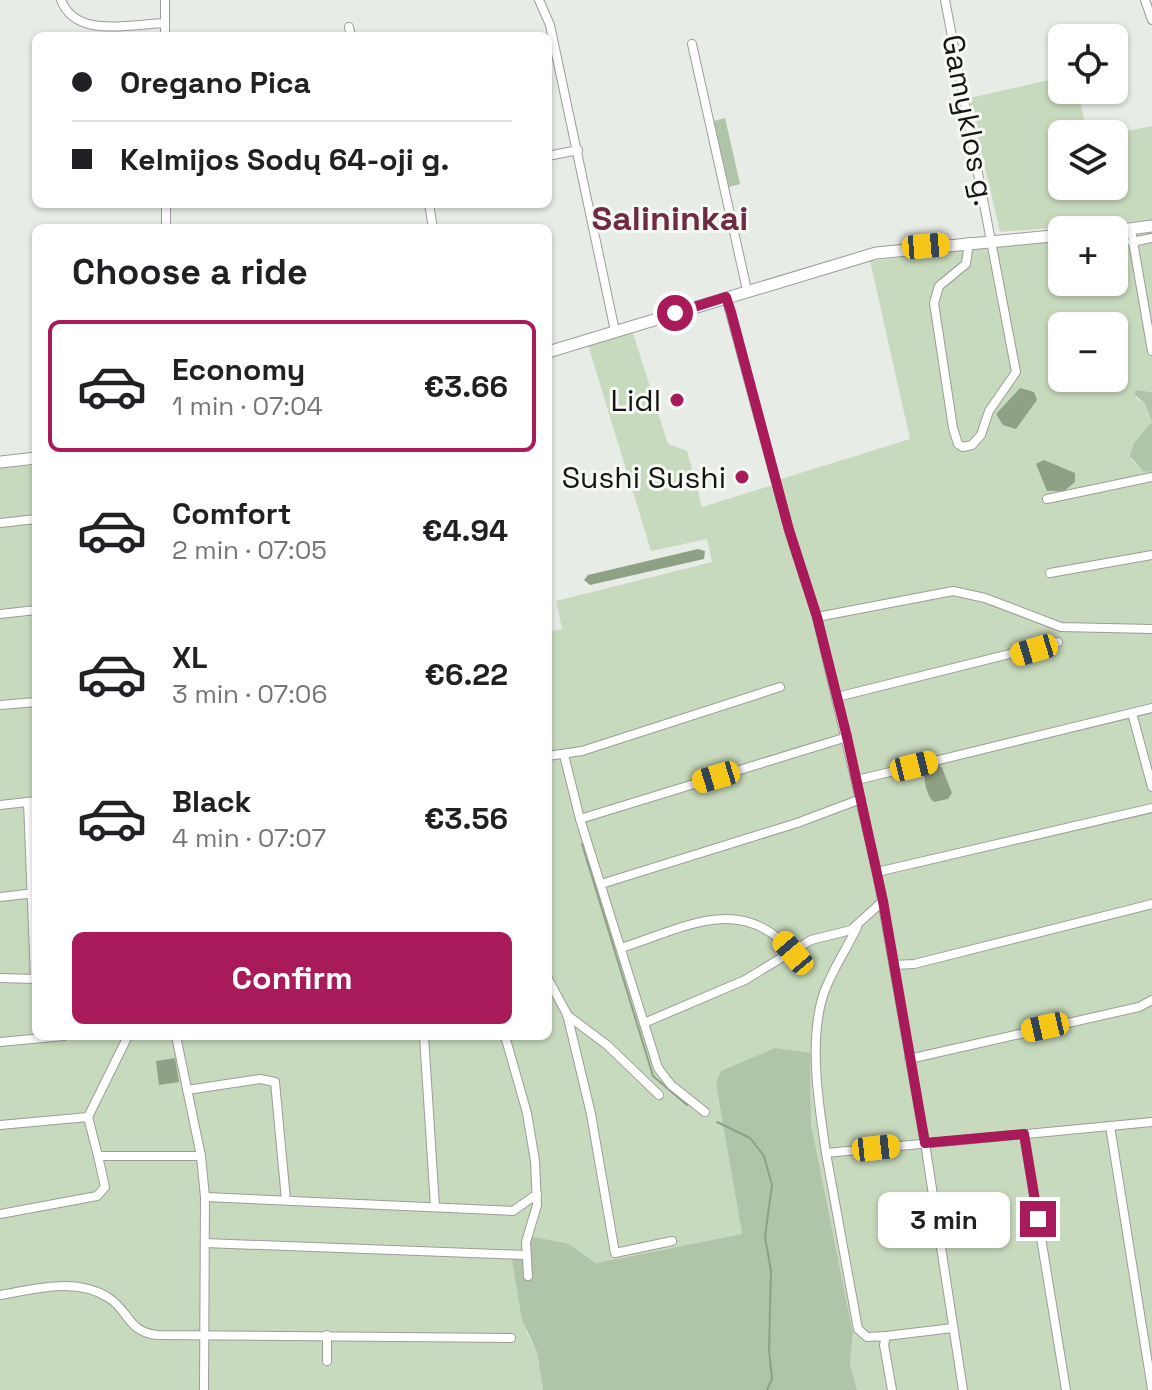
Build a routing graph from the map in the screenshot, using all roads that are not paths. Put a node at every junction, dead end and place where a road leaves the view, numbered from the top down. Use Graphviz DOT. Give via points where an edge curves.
graph roads {
  1 [pos="61,0"];
  2 [pos="165,0"];
  3 [pos="539,0"];
  4 [pos="945,0"];
  5 [pos="1145,0"];
  6 [pos="1152,20"];
  7 [pos="165,23"];
  8 [pos="165,32"];
  9 [pos="552,32"];
  10 [pos="552,34"];
  11 [pos="692,44"];
  12 [pos="578,150"];
  13 [pos="552,155"];
  14 [pos="1152,226"];
  15 [pos="1128,235"];
  16 [pos="1048,236"];
  17 [pos="1132,236"];
  18 [pos="1152,238"];
  19 [pos="992,240"];
  20 [pos="969,242"];
  21 [pos="747,290"];
  22 [pos="726,297"];
  23 [pos="615,331"];
  24 [pos="552,351"];
  25 [pos="1152,351"];
  26 [pos="32,458"];
  27 [pos="0,462"];
  28 [pos="1152,477"];
  29 [pos="1047,499"];
  30 [pos="32,519"];
  31 [pos="0,523"];
  32 [pos="1152,555"];
  33 [pos="1050,573"];
  34 [pos="32,610"];
  35 [pos="0,614"];
  36 [pos="817,617"];
  37 [pos="1152,629"];
  38 [pos="1058,642"];
  39 [pos="780,687"];
  40 [pos="837,697"];
  41 [pos="32,702"];
  42 [pos="0,705"];
  43 [pos="1152,708"];
  44 [pos="1132,713"];
  45 [pos="847,737"];
  46 [pos="564,755"];
  47 [pos="552,756"];
  48 [pos="857,780"];
  49 [pos="1152,787"];
  50 [pos="861,799"];
  51 [pos="32,801"];
  52 [pos="0,805"];
  53 [pos="1152,808"];
  54 [pos="580,819"];
  55 [pos="877,872"];
  56 [pos="601,884"];
  57 [pos="32,893"];
  58 [pos="0,897"];
  59 [pos="883,901"];
  60 [pos="1152,904"];
  61 [pos="857,927"];
  62 [pos="621,948"];
  63 [pos="793,953"];
  64 [pos="894,965"];
  65 [pos="0,978"];
  66 [pos="32,978"];
  67 [pos="552,986"];
  68 [pos="1152,1000"];
  69 [pos="567,1014"];
  70 [pos="644,1023"];
  71 [pos="32,1039"];
  72 [pos="126,1040"];
  73 [pos="177,1040"];
  74 [pos="424,1040"];
  75 [pos="506,1040"];
  76 [pos="0,1042"];
  77 [pos="909,1059"];
  78 [pos="187,1090"];
  79 [pos="659,1095"];
  80 [pos="705,1112"];
  81 [pos="88,1117"];
  82 [pos="1152,1122"];
  83 [pos="0,1125"];
  84 [pos="1110,1126"];
  85 [pos="1024,1134"];
  86 [pos="925,1143"];
  87 [pos="826,1153"];
  88 [pos="98,1156"];
  89 [pos="201,1156"];
  90 [pos="537,1194"];
  91 [pos="205,1197"];
  92 [pos="286,1200"];
  93 [pos="435,1207"];
  94 [pos="0,1214"];
  95 [pos="672,1241"];
  96 [pos="205,1243"];
  97 [pos="526,1255"];
  98 [pos="528,1276"];
  99 [pos="0,1295"];
  100 [pos="953,1328"];
  101 [pos="203,1335"];
  102 [pos="327,1335"];
  103 [pos="886,1336"];
  104 [pos="511,1338"];
  105 [pos="327,1361"];
  106 [pos="1152,1389"];
  107 [pos="204,1390"];
  108 [pos="892,1390"];
  109 [pos="963,1390"];
  110 [pos="1066,1390"];
  1 -- 7 [label="street" via="68,16 83,25"];
  2 -- 7 [label="street"];
  3 -- 9 [label="street"];
  4 -- 19 [label="street, Gamyklos g."];
  5 -- 6 [label="street"];
  7 -- 8 [label="street"];
  10 -- 12 [label="street"];
  11 -- 21 [label="street"];
  12 -- 13 [label="street"];
  12 -- 23 [label="street"];
  14 -- 17 [label="main road"];
  15 -- 17 [label="main road"];
  16 -- 19 [label="main road"];
  17 -- 18 [label="street"];
  17 -- 25 [label="street"];
  19 -- 20 [label="main road"];
  19 -- 20 [label="street, Gamyklos g." via="1015,376 989,411 976,441 963,447 953,428 934,303 939,286 966,264"];
  20 -- 21 [label="main road" via="876,253"];
  21 -- 22 [label="main road"];
  22 -- 23 [label="main road"];
  22 -- 36 [label="street"];
  23 -- 24 [label="main road"];
  26 -- 27 [label="main road"];
  28 -- 29 [label="street"];
  30 -- 31 [label="street"];
  32 -- 33 [label="street"];
  34 -- 35 [label="street"];
  36 -- 37 [label="street" via="959,591 1061,627"];
  36 -- 40 [label="street"];
  38 -- 40 [label="street"];
  39 -- 46 [label="street"];
  40 -- 45 [label="street"];
  41 -- 42 [label="street"];
  43 -- 44 [label="street"];
  44 -- 48 [label="street"];
  44 -- 49 [label="street"];
  45 -- 48 [label="street"];
  45 -- 54 [label="street"];
  46 -- 47 [label="street"];
  46 -- 54 [label="street"];
  48 -- 50 [label="street"];
  50 -- 55 [label="street"];
  50 -- 56 [label="street"];
  51 -- 52 [label="street"];
  53 -- 55 [label="street"];
  54 -- 56 [label="street"];
  55 -- 59 [label="street"];
  56 -- 62 [label="street"];
  57 -- 58 [label="street"];
  59 -- 61 [label="street"];
  59 -- 64 [label="street"];
  60 -- 64 [label="street"];
  61 -- 63 [label="street" via="820,937"];
  61 -- 87 [label="street" via="820,1011 819,1098"];
  62 -- 63 [label="street" via="705,921 742,919 770,929"];
  62 -- 70 [label="street"];
  63 -- 70 [label="street" via="745,980"];
  64 -- 77 [label="street"];
  65 -- 66 [label="street"];
  67 -- 69 [label="street"];
  68 -- 77 [label="street"];
  69 -- 79 [label="street"];
  69 -- 95 [label="street" via="615,1253"];
  70 -- 80 [label="street" via="665,1079"];
  71 -- 76 [label="street"];
  72 -- 81 [label="street"];
  73 -- 78 [label="street"];
  74 -- 93 [label="street"];
  75 -- 90 [label="street" via="527,1113"];
  77 -- 86 [label="street"];
  78 -- 89 [label="street"];
  78 -- 92 [label="street" via="260,1079 277,1084"];
  81 -- 83 [label="street"];
  81 -- 88 [label="street"];
  82 -- 84 [label="street"];
  84 -- 85 [label="street"];
  84 -- 106 [label="street"];
  85 -- 86 [label="street"];
  85 -- 110 [label="street"];
  86 -- 87 [label="street"];
  86 -- 100 [label="street"];
  87 -- 103 [label="street" via="858,1329 867,1337"];
  88 -- 89 [label="street"];
  88 -- 94 [label="street" via="105,1187 100,1194"];
  89 -- 91 [label="street"];
  90 -- 93 [label="street" via="513,1211"];
  90 -- 97 [label="street"];
  91 -- 92 [label="street"];
  91 -- 96 [label="street"];
  92 -- 93 [label="street"];
  96 -- 97 [label="street"];
  96 -- 101 [label="street"];
  97 -- 98 [label="street"];
  99 -- 101 [label="street" via="81,1285 110,1299 144,1332"];
  100 -- 103 [label="street"];
  100 -- 109 [label="street"];
  101 -- 102 [label="street"];
  101 -- 107 [label="street"];
  102 -- 104 [label="street"];
  102 -- 105 [label="street"];
  103 -- 108 [label="street"];
}
